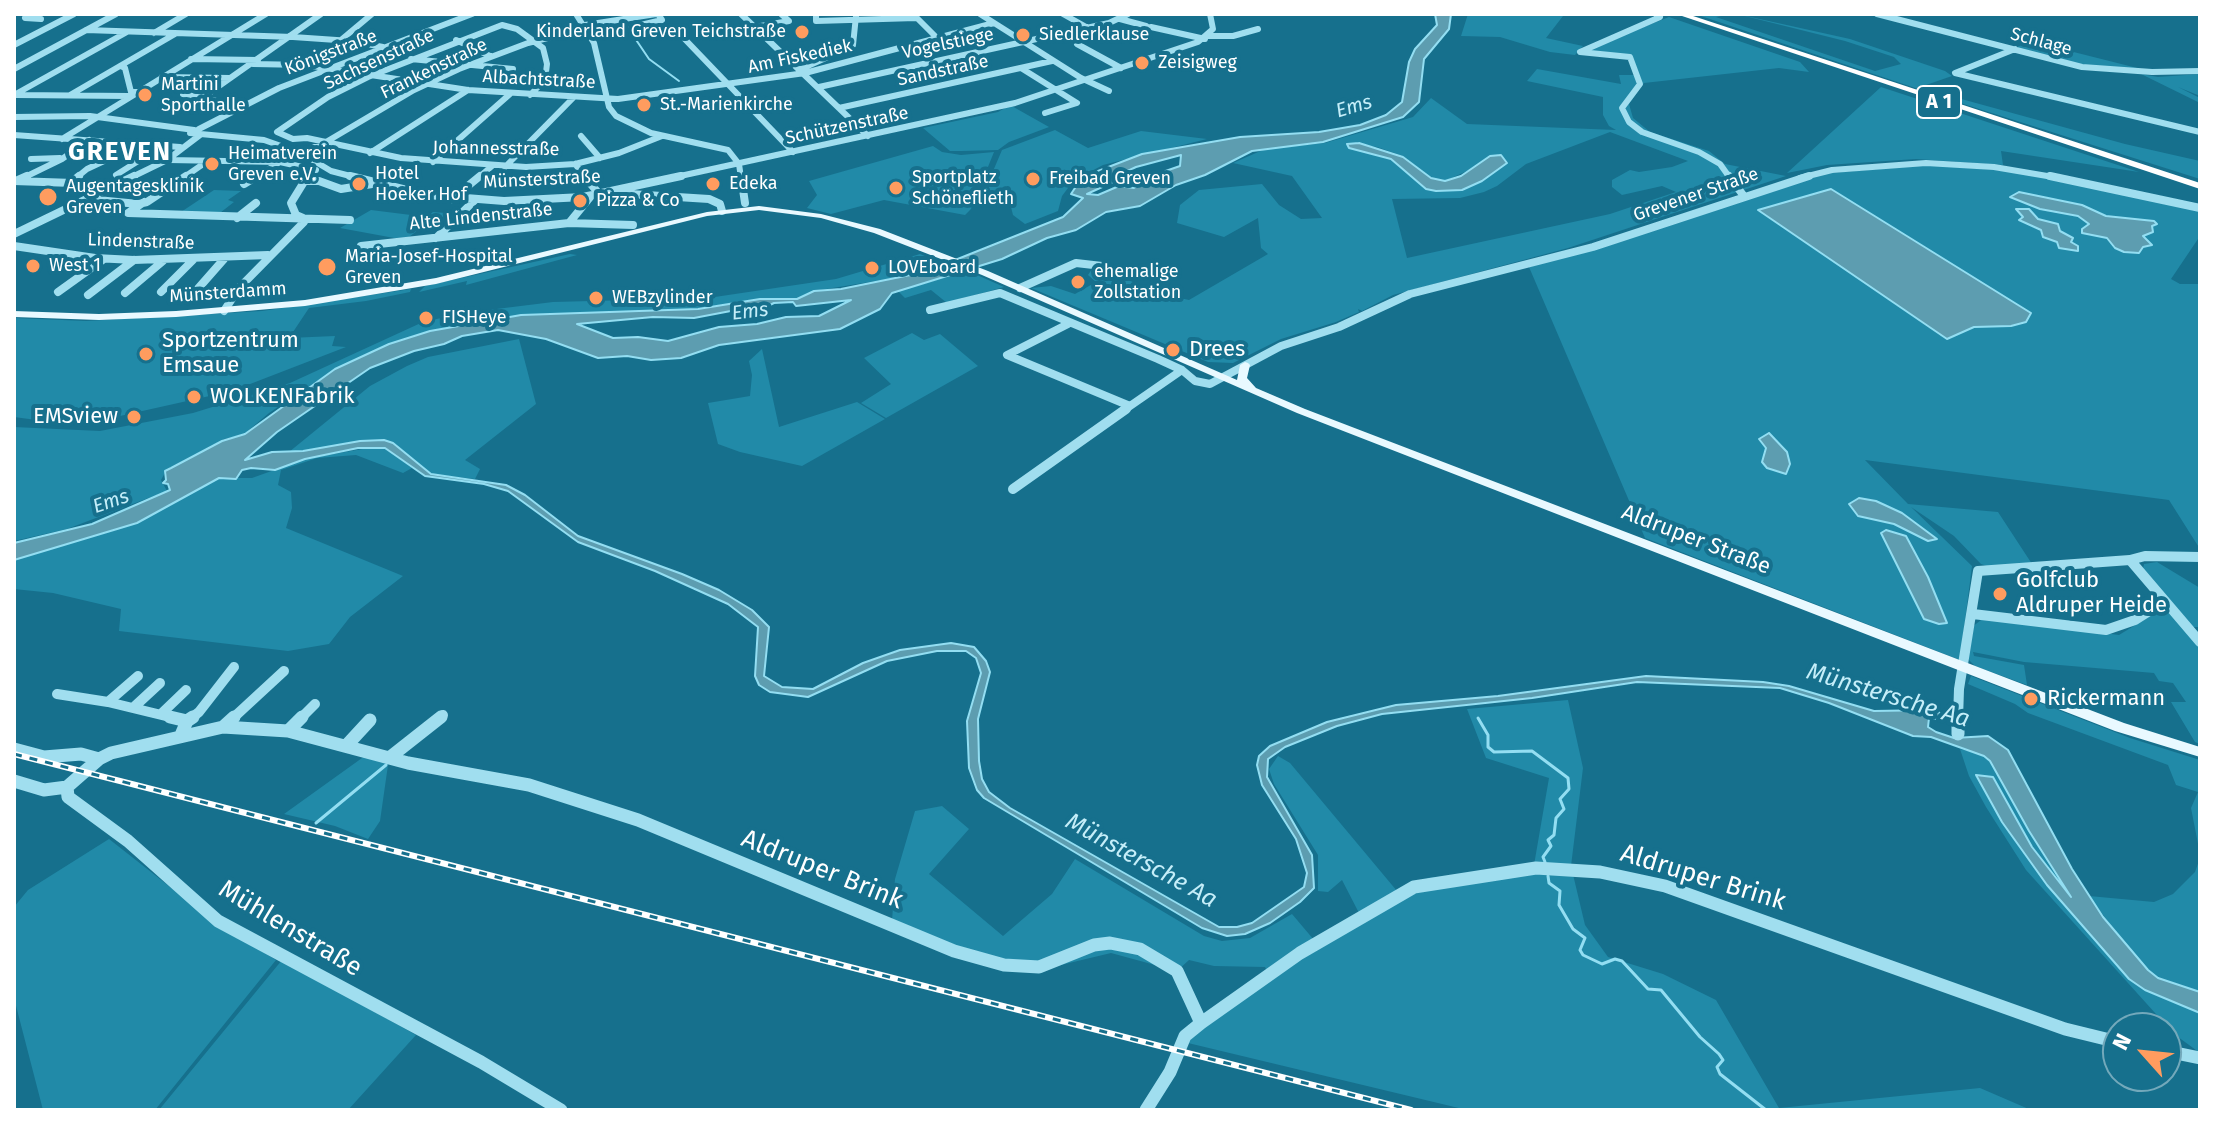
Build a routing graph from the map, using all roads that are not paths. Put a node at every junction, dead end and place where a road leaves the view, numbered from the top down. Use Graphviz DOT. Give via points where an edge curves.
graph roads {
  1 [pos="34,14"];
  2 [pos="74,14"];
  3 [pos="116,14"];
  4 [pos="186,14"];
  5 [pos="266,14"];
  6 [pos="321,14"];
  7 [pos="372,14"];
  8 [pos="472,14"];
  9 [pos="576,14"];
  10 [pos="657,14"];
  11 [pos="741,14"];
  12 [pos="781,14"];
  13 [pos="816,14"];
  14 [pos="980,14"];
  15 [pos="1063,14"];
  16 [pos="1128,14"];
  17 [pos="1210,14"];
  18 [pos="1656,14"];
  19 [pos="1680,14"];
  20 [pos="1689,14"];
  21 [pos="1877,14"];
  22 [pos="896,16"];
  23 [pos="856,17"];
  24 [pos="916,17"];
  25 [pos="41,19"];
  26 [pos="1120,19"];
  27 [pos="994,23"];
  28 [pos="1150,26"];
  29 [pos="586,27"];
  30 [pos="632,27"];
  31 [pos="755,27"];
  32 [pos="895,28"];
  33 [pos="1088,28"];
  34 [pos="1258,29"];
  35 [pos="86,30"];
  36 [pos="129,31"];
  37 [pos="677,31"];
  38 [pos="154,33"];
  39 [pos="175,34"];
  40 [pos="14,35"];
  41 [pos="34,35"];
  42 [pos="228,35"];
  43 [pos="293,37"];
  44 [pos="1119,37"];
  45 [pos="1207,37"];
  46 [pos="937,38"];
  47 [pos="341,40"];
  48 [pos="456,40"];
  49 [pos="534,41"];
  50 [pos="1023,42"];
  51 [pos="1077,44"];
  52 [pos="14,45"];
  53 [pos="385,47"];
  54 [pos="2015,49"];
  55 [pos="490,56"];
  56 [pos="410,58"];
  57 [pos="189,59"];
  58 [pos="1052,61"];
  59 [pos="256,62"];
  60 [pos="469,64"];
  61 [pos="121,66"];
  62 [pos="1021,68"];
  63 [pos="1121,68"];
  64 [pos="14,69"];
  65 [pos="327,69"];
  66 [pos="513,69"];
  67 [pos="802,70"];
  68 [pos="2200,71"];
  69 [pos="160,77"];
  70 [pos="368,77"];
  71 [pos="232,78"];
  72 [pos="1085,80"];
  73 [pos="424,85"];
  74 [pos="730,86"];
  75 [pos="819,87"];
  76 [pos="468,90"];
  77 [pos="1053,90"];
  78 [pos="133,94"];
  79 [pos="183,94"];
  80 [pos="510,94"];
  81 [pos="14,95"];
  82 [pos="70,95"];
  83 [pos="530,95"];
  84 [pos="1101,95"];
  85 [pos="574,97"];
  86 [pos="202,98"];
  87 [pos="608,98"];
  88 [pos="221,102"];
  89 [pos="839,108"];
  90 [pos="1045,113"];
  91 [pos="14,117"];
  92 [pos="97,117"];
  93 [pos="2200,132"];
  94 [pos="198,133"];
  95 [pos="14,135"];
  96 [pos="581,136"];
  97 [pos="662,136"];
  98 [pos="868,136"];
  99 [pos="62,139"];
  100 [pos="89,140"];
  101 [pos="326,142"];
  102 [pos="180,147"];
  103 [pos="793,152"];
  104 [pos="301,153"];
  105 [pos="370,153"];
  106 [pos="600,158"];
  107 [pos="31,159"];
  108 [pos="62,159"];
  109 [pos="166,160"];
  110 [pos="207,161"];
  111 [pos="280,162"];
  112 [pos="433,162"];
  113 [pos="575,164"];
  114 [pos="739,164"];
  115 [pos="492,166"];
  116 [pos="505,167"];
  117 [pos="317,168"];
  118 [pos="116,175"];
  119 [pos="15,181"];
  120 [pos="304,181"];
  121 [pos="69,184"];
  122 [pos="244,184"];
  123 [pos="374,184"];
  124 [pos="2200,184"];
  125 [pos="110,188"];
  126 [pos="613,192"];
  127 [pos="600,195"];
  128 [pos="1743,195"];
  129 [pos="591,196"];
  130 [pos="85,199"];
  131 [pos="452,199"];
  132 [pos="475,200"];
  133 [pos="144,202"];
  134 [pos="256,203"];
  135 [pos="745,203"];
  136 [pos="2200,208"];
  137 [pos="722,211"];
  138 [pos="237,218"];
  139 [pos="303,219"];
  140 [pos="350,220"];
  141 [pos="569,223"];
  142 [pos="633,225"];
  143 [pos="14,234"];
  144 [pos="436,238"];
  145 [pos="14,246"];
  146 [pos="361,246"];
  147 [pos="268,255"];
  148 [pos="104,259"];
  149 [pos="224,259"];
  150 [pos="134,260"];
  151 [pos="193,260"];
  152 [pos="163,261"];
  153 [pos="1102,266"];
  154 [pos="1018,288"];
  155 [pos="58,292"];
  156 [pos="161,292"];
  157 [pos="195,292"];
  158 [pos="125,293"];
  159 [pos="1003,294"];
  160 [pos="88,295"];
  161 [pos="930,310"];
  162 [pos="224,311"];
  163 [pos="14,314"];
  164 [pos="1068,324"];
  165 [pos="1245,365"];
  166 [pos="1182,370"];
  167 [pos="1223,378"];
  168 [pos="1257,392"];
  169 [pos="1130,406"];
  170 [pos="1013,489"];
  171 [pos="2200,557"];
  172 [pos="2130,560"];
  173 [pos="2165,601"];
  174 [pos="1973,614"];
  175 [pos="2200,642"];
  176 [pos="1963,666"];
  177 [pos="234,667"];
  178 [pos="284,671"];
  179 [pos="138,676"];
  180 [pos="160,683"];
  181 [pos="186,690"];
  182 [pos="57,694"];
  183 [pos="108,702"];
  184 [pos="315,704"];
  185 [pos="134,707"];
  186 [pos="161,714"];
  187 [pos="443,715"];
  188 [pos="370,720"];
  189 [pos="187,721"];
  190 [pos="223,727"];
  191 [pos="288,731"];
  192 [pos="1958,734"];
  193 [pos="181,735"];
  194 [pos="346,746"];
  195 [pos="14,749"];
  196 [pos="2200,752"];
  197 [pos="389,758"];
  198 [pos="99,759"];
  199 [pos="14,781"];
  200 [pos="67,787"];
  201 [pos="1201,1023"];
  202 [pos="2102,1038"];
  203 [pos="561,1110"];
  204 [pos="1146,1110"];
  1 -- 25 [label="street" via="25,18"];
  2 -- 41 [label="street"];
  3 -- 35 [label="street"];
  4 -- 38 [label="street"];
  5 -- 42 [label="street"];
  6 -- 43 [label="street"];
  7 -- 47 [label="street"];
  8 -- 53 [label="street, Königstraße"];
  9 -- 29 [label="street"];
  10 -- 29 [label="street, Frankenstraße"];
  10 -- 30 [label="street" via="662,20"];
  11 -- 31 [label="street"];
  12 -- 31 [label="street" via="789,21"];
  13 -- 23 [label="street" via="815,20 821,22"];
  14 -- 27 [label="street"];
  15 -- 33 [label="street"];
  16 -- 26 [label="street, Vogelstiege"];
  17 -- 45 [label="street" via="1214,27"];
  18 -- 128 [label="street" via="1660,17 1580,52 1630,57 1640,84 1622,108 1629,122 1720,164"];
  19 -- 124 [label="highway, A 1"];
  20 -- 124 [label="highway, A 1"];
  21 -- 54 [label="street, Schlage"];
  22 -- 23 [label="street"];
  22 -- 24 [label="street"];
  22 -- 32 [label="street"];
  23 -- 67 [label="street" via="850,46"];
  24 -- 46 [label="street"];
  26 -- 28 [label="street"];
  26 -- 33 [label="street, Vogelstiege"];
  27 -- 46 [label="street, Am Fiskediek"];
  27 -- 50 [label="street"];
  28 -- 44 [label="street"];
  28 -- 45 [label="street"];
  29 -- 49 [label="street, Frankenstraße"];
  29 -- 87 [label="street"];
  31 -- 67 [label="street"];
  33 -- 50 [label="street, Vogelstiege"];
  34 -- 45 [label="street, Schützenstraße"];
  35 -- 36 [label="street"];
  35 -- 64 [label="street"];
  36 -- 38 [label="street"];
  36 -- 81 [label="street"];
  37 -- 74 [label="street"];
  38 -- 39 [label="street"];
  39 -- 42 [label="street"];
  39 -- 61 [label="street"];
  40 -- 41 [label="street"];
  41 -- 52 [label="street"];
  42 -- 43 [label="street"];
  42 -- 57 [label="street"];
  43 -- 47 [label="street"];
  43 -- 59 [label="street"];
  45 -- 63 [label="street, Schützenstraße"];
  46 -- 67 [label="street, Am Fiskediek"];
  47 -- 53 [label="street"];
  48 -- 49 [label="street, Sachsenstraße" via="502,25"];
  48 -- 55 [label="street"];
  48 -- 56 [label="street, Sachsenstraße"];
  49 -- 55 [label="street, Frankenstraße"];
  49 -- 83 [label="street" via="543,48 547,64 545,80"];
  50 -- 58 [label="street"];
  50 -- 75 [label="street, Vogelstiege"];
  51 -- 63 [label="street"];
  53 -- 65 [label="street, Königstraße"];
  54 -- 68 [label="street, Schlage" via="2094,69"];
  54 -- 93 [label="street" via="1955,73"];
  55 -- 60 [label="street, Frankenstraße"];
  56 -- 60 [label="street"];
  56 -- 70 [label="street, Sachsenstraße"];
  57 -- 59 [label="street, Albachtstraße"];
  57 -- 69 [label="street"];
  58 -- 62 [label="street, Sandstraße"];
  58 -- 72 [label="street"];
  59 -- 65 [label="street, Albachtstraße"];
  59 -- 71 [label="street"];
  60 -- 66 [label="street"];
  60 -- 73 [label="street, Frankenstraße"];
  61 -- 78 [label="street"];
  61 -- 82 [label="street"];
  62 -- 77 [label="street"];
  62 -- 89 [label="street, Sandstraße"];
  63 -- 72 [label="street, Schützenstraße"];
  65 -- 70 [label="street, Albachtstraße"];
  65 -- 94 [label="street, Königstraße" via="261,96"];
  67 -- 74 [label="street, Am Fiskediek"];
  67 -- 75 [label="street"];
  69 -- 71 [label="street"];
  69 -- 78 [label="street"];
  70 -- 73 [label="street, Albachtstraße"];
  70 -- 101 [label="street, Sachsenstraße" via="279,130 279,135"];
  71 -- 86 [label="street"];
  72 -- 77 [label="street, Schützenstraße"];
  72 -- 84 [label="street" via="1109,91"];
  73 -- 76 [label="street, Albachtstraße"];
  73 -- 101 [label="street, Frankenstraße"];
  74 -- 87 [label="street, Am Fiskediek"];
  74 -- 103 [label="street"];
  75 -- 89 [label="street"];
  76 -- 80 [label="street, Albachtstraße"];
  76 -- 105 [label="street"];
  77 -- 90 [label="street" via="1077,103"];
  77 -- 98 [label="street, Schützenstraße"];
  78 -- 82 [label="street"];
  78 -- 92 [label="street"];
  79 -- 86 [label="street"];
  80 -- 83 [label="street, Albachtstraße"];
  80 -- 112 [label="street"];
  81 -- 82 [label="street"];
  83 -- 85 [label="street, Albachtstraße"];
  85 -- 87 [label="street, Albachtstraße"];
  85 -- 116 [label="street"];
  86 -- 88 [label="street"];
  87 -- 97 [label="street" via="616,116"];
  89 -- 98 [label="street"];
  91 -- 92 [label="street, Münsterstraße"];
  92 -- 94 [label="street, Münsterstraße"];
  92 -- 99 [label="street"];
  94 -- 102 [label="street, Königstraße"];
  94 -- 104 [label="street, Münsterstraße" via="264,140"];
  94 -- 109 [label="street, Königstraße"];
  95 -- 99 [label="street"];
  96 -- 106 [label="street"];
  97 -- 106 [label="street, Johannesstraße"];
  97 -- 114 [label="street" via="728,150"];
  98 -- 103 [label="street, Schützenstraße"];
  99 -- 100 [label="street"];
  100 -- 102 [label="street"];
  100 -- 108 [label="street"];
  101 -- 104 [label="street, Frankenstraße"];
  101 -- 105 [label="street, Johannesstraße"];
  102 -- 109 [label="street, Königstraße"];
  103 -- 114 [label="street, Schützenstraße"];
  104 -- 111 [label="street, Frankenstraße"];
  104 -- 117 [label="street, Münsterstraße"];
  105 -- 112 [label="street, Johannesstraße"];
  106 -- 113 [label="street, Johannesstraße"];
  107 -- 108 [label="street"];
  108 -- 119 [label="street"];
  109 -- 110 [label="street"];
  109 -- 125 [label="street"];
  110 -- 111 [label="street"];
  110 -- 133 [label="street"];
  111 -- 117 [label="street"];
  111 -- 122 [label="street, Frankenstraße"];
  112 -- 115 [label="street, Johannesstraße"];
  113 -- 116 [label="street, Johannesstraße"];
  113 -- 127 [label="street"];
  114 -- 126 [label="street, Schützenstraße"];
  114 -- 135 [label="street"];
  115 -- 116 [label="street, Johannesstraße"];
  115 -- 131 [label="street"];
  117 -- 120 [label="street"];
  117 -- 123 [label="street, Münsterstraße"];
  118 -- 121 [label="street" via="141,155 119,154"];
  119 -- 121 [label="street"];
  120 -- 123 [label="street" via="341,189"];
  120 -- 139 [label="street" via="291,203"];
  121 -- 125 [label="street"];
  123 -- 131 [label="street, Münsterstraße"];
  125 -- 130 [label="street"];
  126 -- 127 [label="street, Münsterstraße"];
  126 -- 137 [label="street, Münsterstraße" via="709,199"];
  127 -- 129 [label="street, Münsterstraße"];
  128 -- 136 [label="street, Grevener Straße" via="1832,170 1926,163 2037,173"];
  128 -- 165 [label="street, Grevener Straße" via="1593,247 1410,294"];
  129 -- 132 [label="street, Münsterstraße"];
  129 -- 141 [label="street, Alte Lindenstraße"];
  130 -- 133 [label="street"];
  130 -- 143 [label="street"];
  131 -- 132 [label="street, Münsterstraße"];
  132 -- 144 [label="street"];
  133 -- 138 [label="street" via="128,213"];
  134 -- 138 [label="street"];
  137 -- 154 [label="main road, Münsterstraße" via="789,210 877,231"];
  137 -- 162 [label="main road, Münsterdamm" via="414,286"];
  138 -- 139 [label="street"];
  139 -- 140 [label="street"];
  139 -- 147 [label="street"];
  141 -- 142 [label="street"];
  141 -- 144 [label="street, Alte Lindenstraße"];
  144 -- 146 [label="street, Alte Lindenstraße"];
  145 -- 148 [label="street, Lindenstraße"];
  147 -- 149 [label="street, Lindenstraße"];
  147 -- 162 [label="street"];
  148 -- 150 [label="street, Lindenstraße"];
  148 -- 155 [label="street"];
  149 -- 151 [label="street, Lindenstraße"];
  149 -- 157 [label="street"];
  150 -- 152 [label="street, Lindenstraße"];
  150 -- 160 [label="street"];
  151 -- 152 [label="street, Lindenstraße"];
  151 -- 156 [label="street"];
  152 -- 158 [label="street"];
  153 -- 154 [label="street" via="1076,263"];
  154 -- 159 [label="street"];
  154 -- 167 [label="main road, Münsterstraße"];
  159 -- 161 [label="street"];
  159 -- 164 [label="street, Aldruper Straße"];
  162 -- 163 [label="main road, Münsterdamm" via="99,317"];
  164 -- 166 [label="street, Aldruper Straße"];
  164 -- 169 [label="street" via="1007,355"];
  165 -- 167 [label="street, Grevener Straße"];
  165 -- 168 [label="main road" via="1242,379"];
  166 -- 167 [label="street, Aldruper Straße" via="1204,384"];
  166 -- 169 [label="street"];
  167 -- 168 [label="main road, Aldruper Straße"];
  168 -- 176 [label="main road, Aldruper Straße"];
  169 -- 170 [label="street"];
  171 -- 172 [label="street"];
  172 -- 173 [label="street"];
  172 -- 174 [label="street" via="1978,571"];
  173 -- 174 [label="street" via="2106,630"];
  173 -- 175 [label="street"];
  174 -- 176 [label="street"];
  176 -- 192 [label="street"];
  176 -- 196 [label="main road, Aldruper Straße"];
  177 -- 189 [label="street"];
  178 -- 190 [label="street"];
  179 -- 183 [label="street"];
  180 -- 185 [label="street"];
  181 -- 186 [label="street"];
  182 -- 183 [label="street"];
  183 -- 185 [label="street"];
  184 -- 191 [label="street"];
  185 -- 186 [label="street"];
  186 -- 189 [label="street"];
  187 -- 197 [label="street"];
  188 -- 194 [label="street"];
  189 -- 193 [label="street"];
  190 -- 191 [label="street, Aldruper Brink"];
  190 -- 193 [label="street, Aldruper Brink"];
  191 -- 194 [label="street, Aldruper Brink"];
  193 -- 198 [label="street, Aldruper Brink"];
  194 -- 197 [label="street, Aldruper Brink"];
  195 -- 198 [label="street" via="44,757 81,754"];
  197 -- 201 [label="street, Aldruper Brink" via="529,785 638,820 954,951 1004,965 1039,967 1110,943 1140,949 1177,971"];
  198 -- 200 [label="street, Aldruper Brink"];
  199 -- 200 [label="street" via="44,790"];
  200 -- 203 [label="street, Mühlenstraße" via="68,797 128,841 218,921"];
  201 -- 202 [label="street, Aldruper Brink" via="1300,953 1414,887 1536,868 1600,872 1665,886"];
  201 -- 204 [label="street, Aldruper Brink" via="1185,1036"];
}
